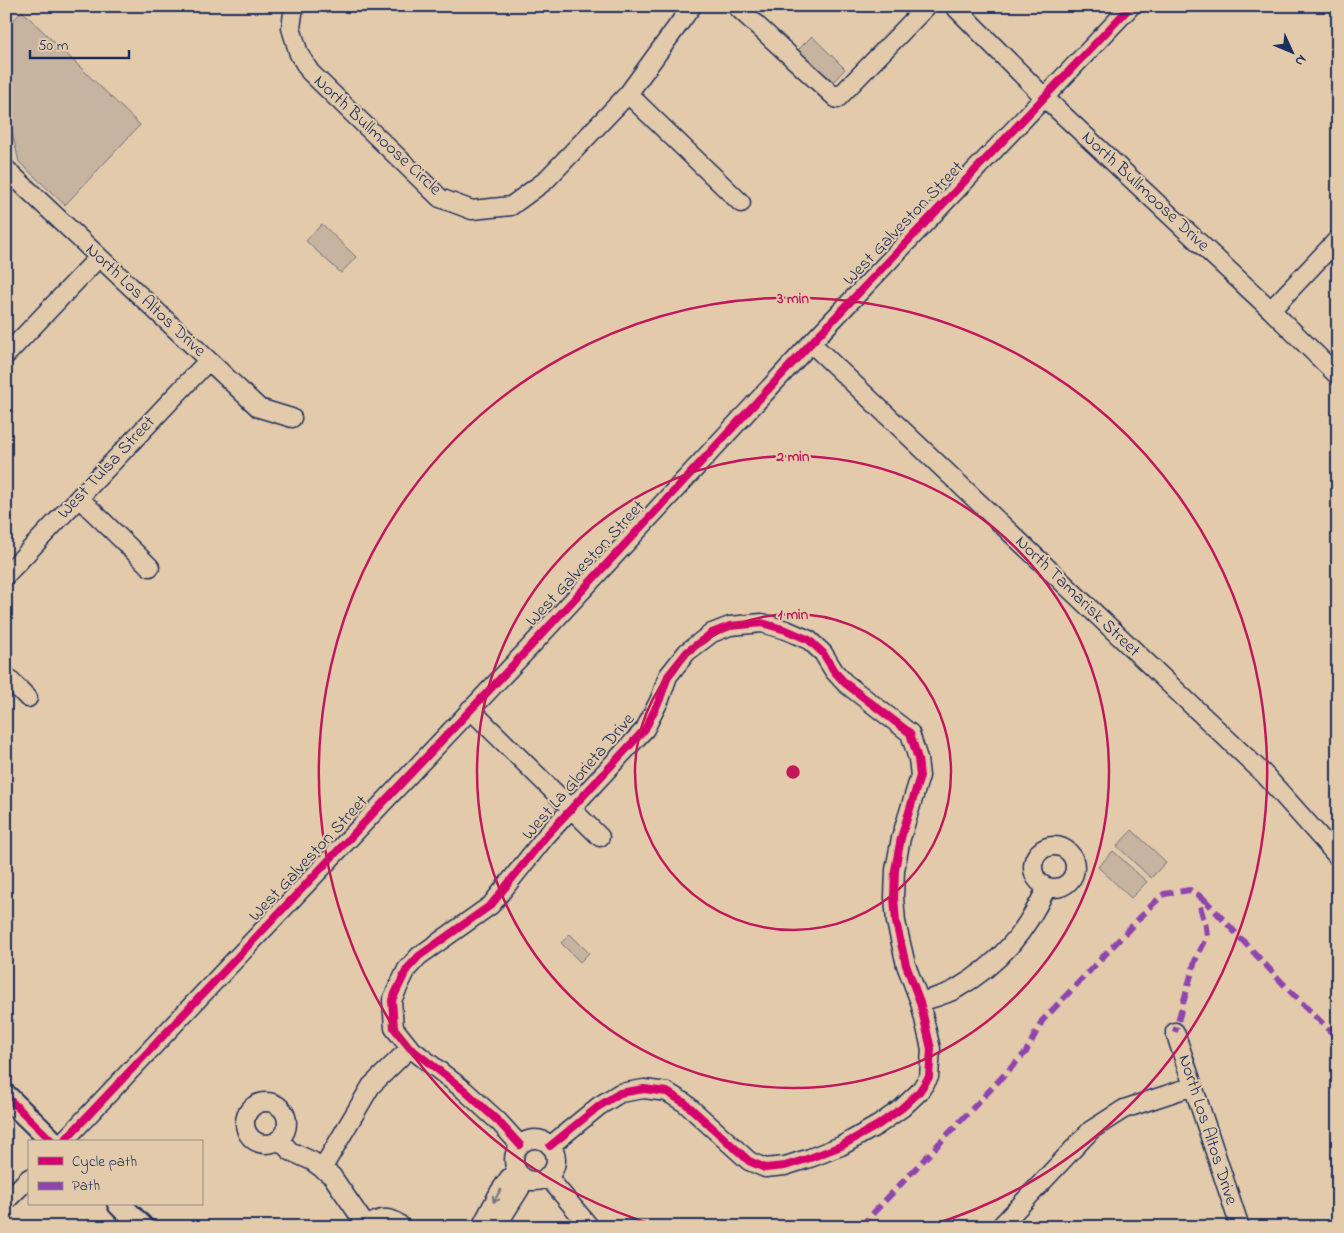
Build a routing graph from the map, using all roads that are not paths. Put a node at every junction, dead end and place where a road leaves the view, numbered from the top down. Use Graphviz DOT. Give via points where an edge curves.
graph roads {
  1 [pos="294,6"];
  2 [pos="692,6"];
  3 [pos="736,6"];
  4 [pos="927,6"];
  5 [pos="954,6"];
  6 [pos="1131,6"];
  7 [pos="628,94"];
  8 [pos="1045,98"];
  9 [pos="6,169"];
  10 [pos="741,203"];
  11 [pos="1338,239"];
  12 [pos="99,257"];
  13 [pos="1271,310"];
  14 [pos="811,343"];
  15 [pos="6,355"];
  16 [pos="208,361"];
  17 [pos="1338,376"];
  18 [pos="292,418"];
  19 [pos="78,498"];
  20 [pos="150,567"];
  21 [pos="6,574"];
  22 [pos="6,676"];
  23 [pos="28,698"];
  24 [pos="470,709"];
  25 [pos="572,809"];
  26 [pos="600,838"];
  27 [pos="1338,857"];
  28 [pos="1047,887"];
  29 [pos="920,1002"];
  30 [pos="1175,1032"];
  31 [pos="410,1048"];
  32 [pos="1193,1086"];
  33 [pos="6,1096"];
  34 [pos="279,1139"];
  35 [pos="52,1140"];
  36 [pos="66,1140"];
  37 [pos="520,1145"];
  38 [pos="550,1146"];
  39 [pos="322,1168"];
  40 [pos="522,1176"];
  41 [pos="547,1176"];
  42 [pos="28,1179"];
  43 [pos="6,1201"];
  44 [pos="121,1206"];
  45 [pos="142,1227"];
  46 [pos="368,1227"];
  47 [pos="402,1227"];
  48 [pos="480,1227"];
  49 [pos="496,1227"];
  50 [pos="590,1227"];
  51 [pos="1000,1227"];
  52 [pos="1240,1227"];
  1 -- 7 [label="street, North Bullmoose Circle" via="291,28 310,72 440,198 472,210 511,206 545,181"];
  2 -- 7 [label="street, North Bullmoose Circle"];
  3 -- 4 [label="street" via="837,99"];
  5 -- 8 [label="street, North Bullmoose Drive"];
  6 -- 8 [label="street, West Galveston Street"];
  7 -- 10 [label="street"];
  8 -- 13 [label="street, North Bullmoose Drive"];
  8 -- 14 [label="street, West Galveston Street"];
  9 -- 12 [label="street, North Los Altos Drive"];
  11 -- 13 [label="street"];
  12 -- 15 [label="street"];
  12 -- 16 [label="street, North Los Altos Drive"];
  13 -- 17 [label="street, North Bullmoose Drive"];
  14 -- 24 [label="street, West Galveston Street"];
  14 -- 27 [label="street, North Tamarisk Street" via="1264,774"];
  16 -- 18 [label="street, North Los Altos Drive" via="259,408"];
  16 -- 19 [label="street, West Tulsa Street"];
  19 -- 20 [label="street"];
  19 -- 21 [label="street, West Tulsa Street"];
  22 -- 23 [label="street"];
  24 -- 25 [label="street"];
  24 -- 36 [label="street, West Galveston Street"];
  25 -- 26 [label="street"];
  25 -- 29 [label="street, West La Glorieta Drive" via="645,729 668,676 687,652 712,633 730,626 762,622 809,640 845,683 910,733 918,759 920,776 901,838 894,897 906,965"];
  25 -- 31 [label="street, West La Glorieta Drive" via="491,905 419,956 407,969 392,1000 394,1028"];
  28 -- 29 [label="street" via="1016,941 993,963 955,990"];
  29 -- 38 [label="street, West La Glorieta Drive" via="931,1049 929,1077 902,1108 841,1146 785,1166 765,1168 749,1161 667,1092 644,1089 620,1092"];
  30 -- 32 [label="street, North Los Altos Drive"];
  31 -- 37 [label="street, West La Glorieta Drive" via="464,1090"];
  31 -- 39 [label="street" via="371,1086"];
  32 -- 51 [label="street" via="1124,1109 1091,1130"];
  32 -- 52 [label="street, North Los Altos Drive"];
  33 -- 35 [label="main road"];
  34 -- 39 [label="street" via="290,1150"];
  37 -- 38 [label="street" via="535,1139"];
  37 -- 40 [label="street" via="514,1154 514,1162"];
  38 -- 41 [label="street" via="556,1161"];
  39 -- 46 [label="street" via="332,1176"];
  40 -- 41 [label="street" via="532,1181"];
  40 -- 48 [label="street, one-way" via="509,1178"];
  40 -- 49 [label="street" via="520,1189"];
  41 -- 50 [label="street"];
  42 -- 43 [label="street"];
  44 -- 45 [label="main road"];
  46 -- 47 [label="street" via="385,1218"];
}
